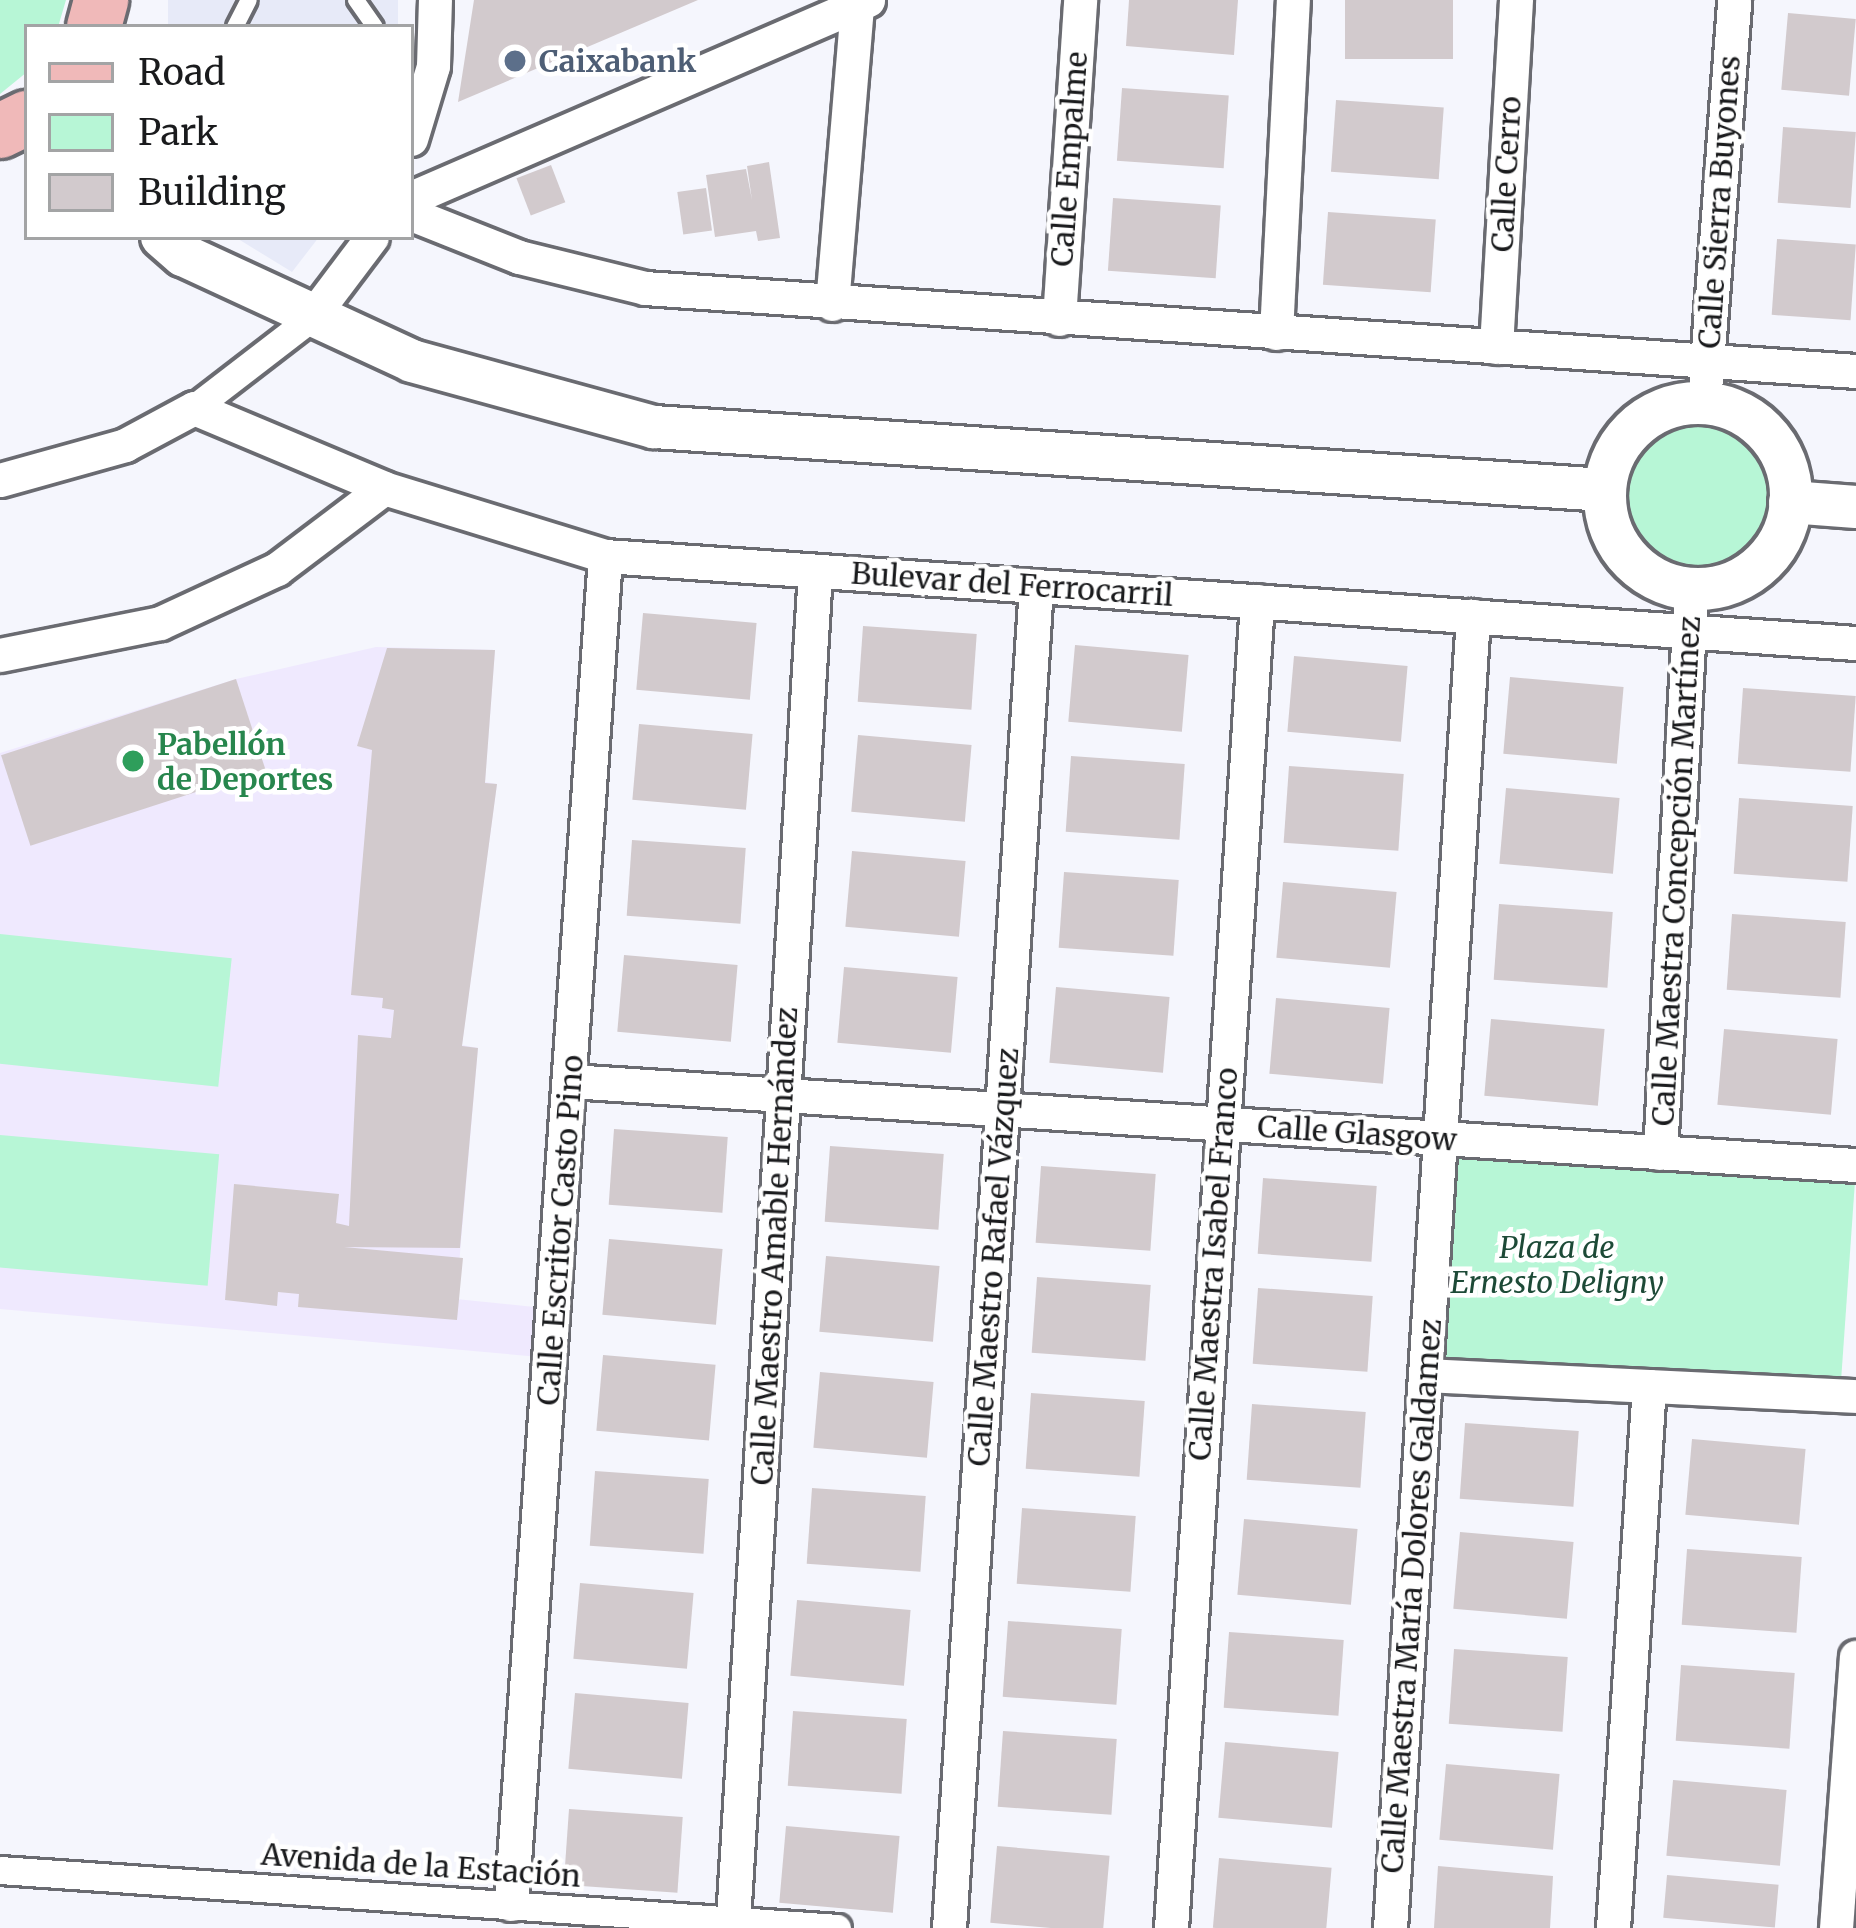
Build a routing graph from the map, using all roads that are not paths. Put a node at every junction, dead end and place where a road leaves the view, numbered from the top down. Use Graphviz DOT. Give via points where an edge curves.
graph roads {
  1 [pos="435,0"];
  2 [pos="1080,0"];
  3 [pos="1293,0"];
  4 [pos="1516,0"];
  5 [pos="1733,0"];
  6 [pos="863,2"];
  7 [pos="414,129"];
  8 [pos="414,197"];
  9 [pos="414,215"];
  10 [pos="166,240"];
  11 [pos="370,240"];
  12 [pos="832,304"];
  13 [pos="311,318"];
  14 [pos="1058,319"];
  15 [pos="1276,333"];
  16 [pos="1496,347"];
  17 [pos="1856,371"];
  18 [pos="1706,382"];
  19 [pos="194,408"];
  20 [pos="0,480"];
  21 [pos="384,488"];
  22 [pos="1605,490"];
  23 [pos="1790,502"];
  24 [pos="1856,507"];
  25 [pos="605,556"];
  26 [pos="815,571"];
  27 [pos="1036,586"];
  28 [pos="1257,601"];
  29 [pos="1690,610"];
  30 [pos="1473,616"];
  31 [pos="1856,643"];
  32 [pos="0,655"];
  33 [pos="571,1081"];
  34 [pos="783,1096"];
  35 [pos="1003,1110"];
  36 [pos="1222,1124"];
  37 [pos="1440,1138"];
  38 [pos="1660,1153"];
  39 [pos="1856,1166"];
  40 [pos="1426,1375"];
  41 [pos="1648,1386"];
  42 [pos="1856,1396"];
  43 [pos="1856,1658"];
  44 [pos="0,1870"];
  45 [pos="511,1904"];
  46 [pos="733,1920"];
  47 [pos="837,1928"];
  48 [pos="949,1928"];
  49 [pos="1171,1928"];
  50 [pos="1390,1928"];
  51 [pos="1613,1928"];
  52 [pos="1836,1928"];
  1 -- 7 [label="street" via="433,66"];
  2 -- 14 [label="street, Calle Empalme"];
  3 -- 15 [label="street"];
  4 -- 16 [label="street, Calle Cerro"];
  5 -- 18 [label="street, Calle Sierra Buyones"];
  6 -- 8 [label="street"];
  6 -- 12 [label="street"];
  9 -- 12 [label="street" via="519,257 645,288"];
  10 -- 13 [label="street"];
  11 -- 13 [label="street"];
  12 -- 14 [label="street"];
  13 -- 19 [label="street"];
  13 -- 22 [label="street" via="412,361 654,428"];
  14 -- 15 [label="street"];
  15 -- 16 [label="street"];
  16 -- 18 [label="street"];
  17 -- 18 [label="street"];
  18 -- 22 [label="street" via="1634,428 1618,448"];
  18 -- 23 [label="street" via="1777,446"];
  19 -- 20 [label="street" via="125,445"];
  19 -- 21 [label="street, Bulevar del Ferrocarril"];
  21 -- 25 [label="street, Bulevar del Ferrocarril"];
  21 -- 32 [label="street" via="278,569 160,623"];
  22 -- 29 [label="street" via="1614,537 1628,558"];
  23 -- 24 [label="street"];
  23 -- 29 [label="street" via="1784,531 1758,566"];
  25 -- 26 [label="street, Bulevar del Ferrocarril"];
  25 -- 33 [label="street, Calle Escritor Casto Pino"];
  26 -- 27 [label="street, Bulevar del Ferrocarril"];
  26 -- 34 [label="street, Calle Maestro Amable Hernández"];
  27 -- 28 [label="street, Bulevar del Ferrocarril"];
  27 -- 35 [label="street, Calle Maestro Rafael Vázquez"];
  28 -- 30 [label="street, Bulevar del Ferrocarril"];
  28 -- 36 [label="street, Calle Maestra Isabel Franco"];
  29 -- 30 [label="street, Bulevar del Ferrocarril"];
  29 -- 31 [label="street, Bulevar del Ferrocarril"];
  29 -- 38 [label="street, Calle Maestra Concepción Martínez"];
  30 -- 37 [label="street, Calle Maestra María Dolores Galdamez"];
  33 -- 34 [label="street, Calle Glasgow"];
  33 -- 45 [label="street, Calle Escritor Casto Pino"];
  34 -- 35 [label="street, Calle Glasgow"];
  34 -- 46 [label="street, Calle Maestro Amable Hernández"];
  35 -- 36 [label="street, Calle Glasgow"];
  35 -- 48 [label="street, Calle Maestro Rafael Vázquez"];
  36 -- 37 [label="street, Calle Glasgow"];
  36 -- 49 [label="street, Calle Maestra Isabel Franco"];
  37 -- 38 [label="street, Calle Glasgow"];
  37 -- 40 [label="street, Calle Maestra María Dolores Galdamez"];
  38 -- 39 [label="street, Calle Glasgow"];
  40 -- 41 [label="street"];
  40 -- 50 [label="street, Calle Maestra María Dolores Galdamez"];
  41 -- 42 [label="street"];
  41 -- 51 [label="street"];
  43 -- 52 [label="street"];
  44 -- 45 [label="street, Avenida de la Estación"];
  45 -- 46 [label="street, Avenida de la Estación"];
  46 -- 47 [label="street, Avenida de la Estación"];
}
